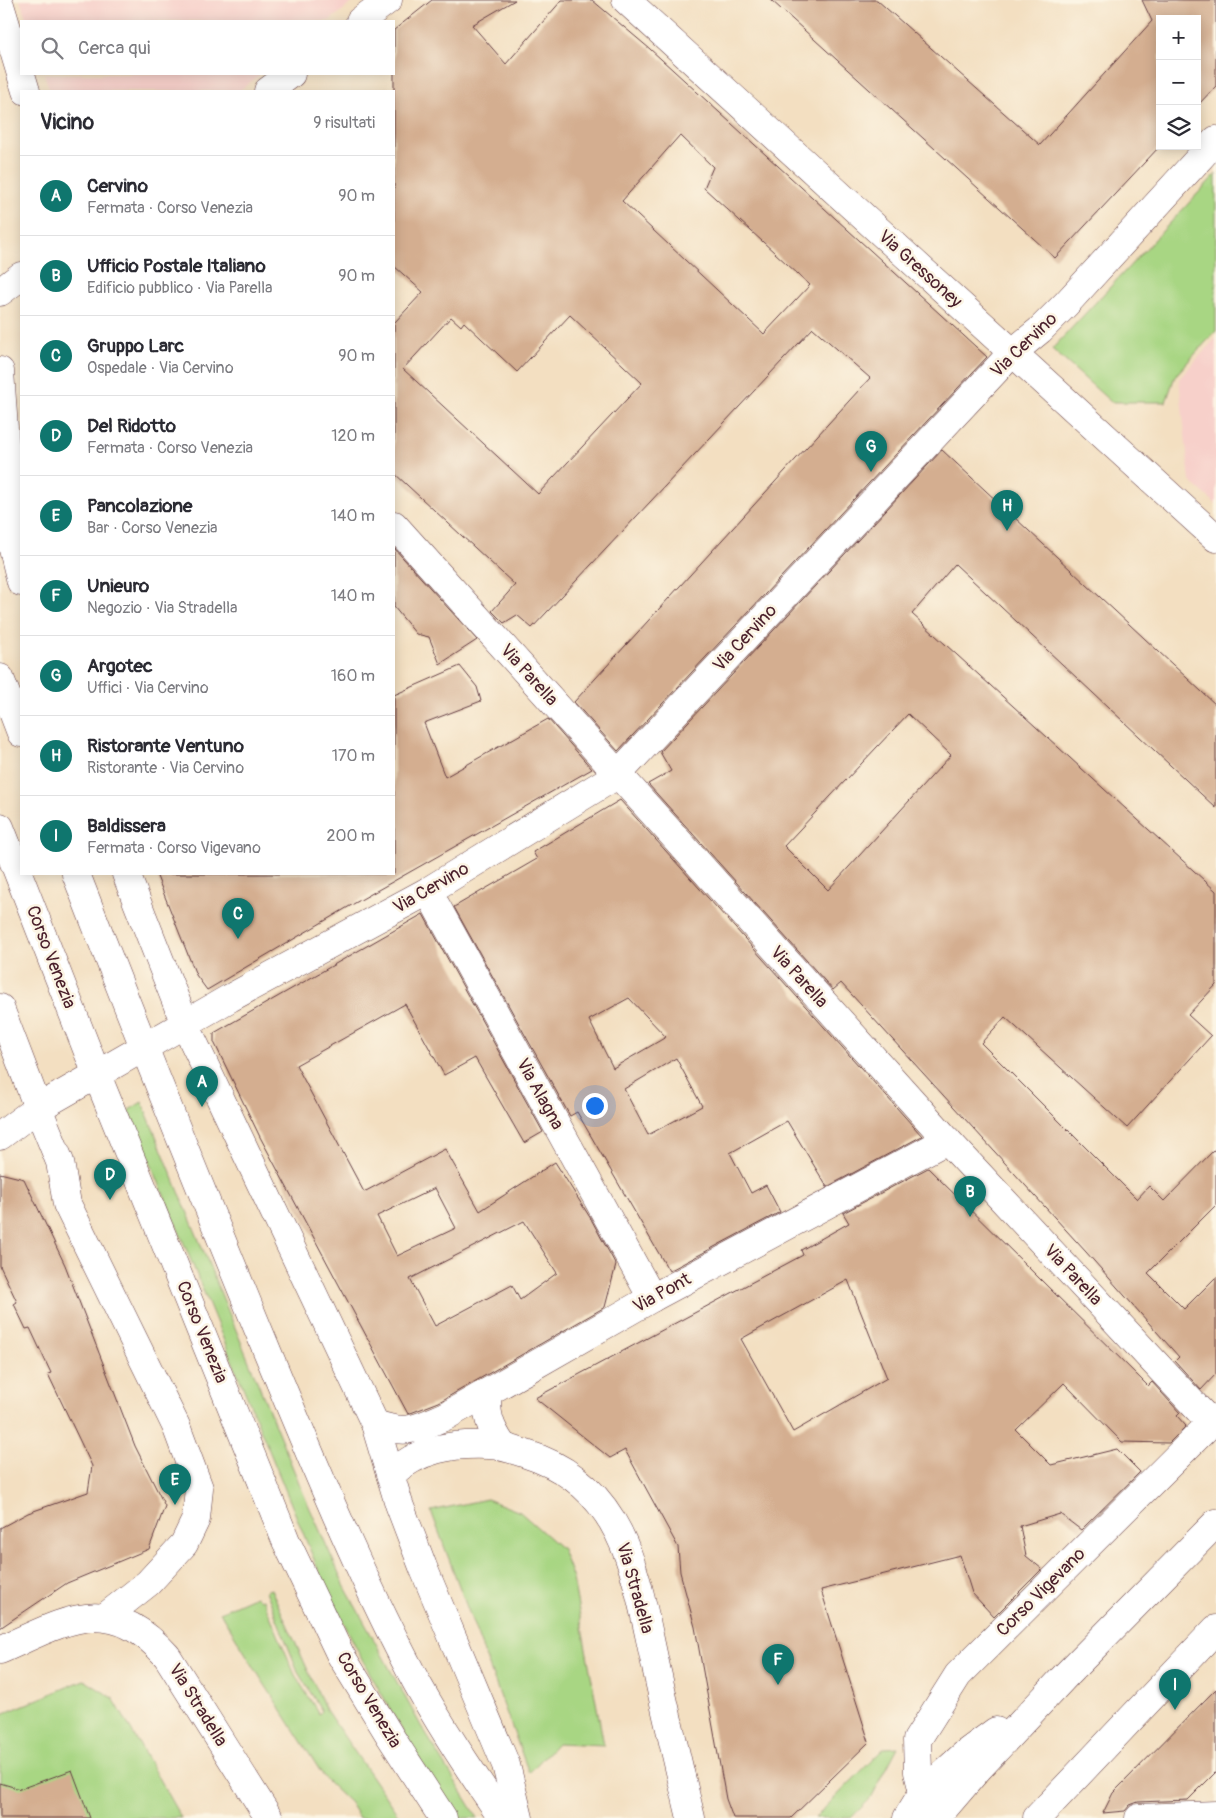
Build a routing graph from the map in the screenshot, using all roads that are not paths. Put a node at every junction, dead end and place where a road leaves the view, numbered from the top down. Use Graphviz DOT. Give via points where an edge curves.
graph roads {
  1 [pos="388,0"];
  2 [pos="626,0"];
  3 [pos="0,5"];
  4 [pos="361,20"];
  5 [pos="20,71"];
  6 [pos="21,75"];
  7 [pos="290,75"];
  8 [pos="26,90"];
  9 [pos="269,90"];
  10 [pos="1216,140"];
  11 [pos="20,277"];
  12 [pos="0,292"];
  13 [pos="1012,353"];
  14 [pos="0,371"];
  15 [pos="395,526"];
  16 [pos="1216,538"];
  17 [pos="20,578"];
  18 [pos="0,678"];
  19 [pos="20,730"];
  20 [pos="617,775"];
  21 [pos="0,827"];
  22 [pos="76,875"];
  23 [pos="126,875"];
  24 [pos="428,891"];
  25 [pos="0,1008"];
  26 [pos="185,1024"];
  27 [pos="143,1048"];
  28 [pos="97,1074"];
  29 [pos="38,1108"];
  30 [pos="0,1136"];
  31 [pos="947,1140"];
  32 [pos="652,1298"];
  33 [pos="488,1392"];
  34 [pos="1213,1421"];
  35 [pos="375,1424"];
  36 [pos="502,1445"];
  37 [pos="391,1474"];
  38 [pos="1216,1523"];
  39 [pos="105,1616"];
  40 [pos="1216,1629"];
  41 [pos="0,1650"];
  42 [pos="1062,1680"];
  43 [pos="923,1792"];
  44 [pos="1216,1815"];
  45 [pos="269,1818"];
  46 [pos="443,1818"];
  47 [pos="503,1818"];
  48 [pos="519,1818"];
  49 [pos="690,1818"];
  50 [pos="907,1818"];
  51 [pos="936,1818"];
  52 [pos="1037,1818"];
  53 [pos="1138,1818"];
  1 -- 4 [label="street"];
  2 -- 13 [label="street, Via Gressoney"];
  3 -- 5 [label="street"];
  6 -- 8 [label="street"];
  7 -- 9 [label="street"];
  10 -- 13 [label="street, Via Cervino" via="1066,304"];
  11 -- 12 [label="street"];
  13 -- 16 [label="street, Via Gressoney"];
  13 -- 20 [label="street, Via Cervino"];
  14 -- 17 [label="street" via="12,545"];
  15 -- 20 [label="street, Via Parella"];
  18 -- 19 [label="street"];
  20 -- 24 [label="street, Via Cervino"];
  20 -- 31 [label="street, Via Parella"];
  21 -- 28 [label="street, Corso Venezia"];
  22 -- 27 [label="street"];
  23 -- 26 [label="street"];
  24 -- 26 [label="street, Via Cervino"];
  24 -- 32 [label="street, Via Alagna"];
  25 -- 29 [label="street"];
  26 -- 27 [label="street, Via Cervino"];
  26 -- 35 [label="street"];
  27 -- 28 [label="street, Via Cervino"];
  27 -- 47 [label="street" via="319,1478 350,1545 439,1722"];
  28 -- 29 [label="street, Via Cervino"];
  28 -- 46 [label="street, Corso Venezia" via="286,1541 340,1654"];
  29 -- 30 [label="street, Via Cervino"];
  29 -- 39 [label="street" via="60,1162 66,1204 176,1426 199,1488 196,1518 184,1544 148,1584"];
  31 -- 32 [label="street, Via Pont"];
  31 -- 34 [label="street, Via Parella"];
  32 -- 33 [label="street, Via Pont"];
  33 -- 35 [label="street, Via Pont" via="446,1416 409,1430"];
  33 -- 36 [label="street" via="487,1415"];
  34 -- 43 [label="street, Corso Vigevano" via="958,1675 917,1740 918,1772"];
  35 -- 37 [label="street"];
  36 -- 37 [label="street, Via Stradella" via="474,1444 428,1451 407,1460"];
  36 -- 49 [label="street, Via Stradella" via="569,1474 589,1490 621,1536 635,1576"];
  37 -- 48 [label="street" via="426,1576 506,1764"];
  38 -- 42 [label="street"];
  39 -- 41 [label="street, Via Stradella" via="73,1619"];
  39 -- 45 [label="street, Via Stradella" via="141,1631 167,1656"];
  40 -- 52 [label="street"];
  42 -- 43 [label="street" via="966,1753"];
  42 -- 51 [label="street"];
  43 -- 50 [label="street"];
  44 -- 53 [label="street"];
}
